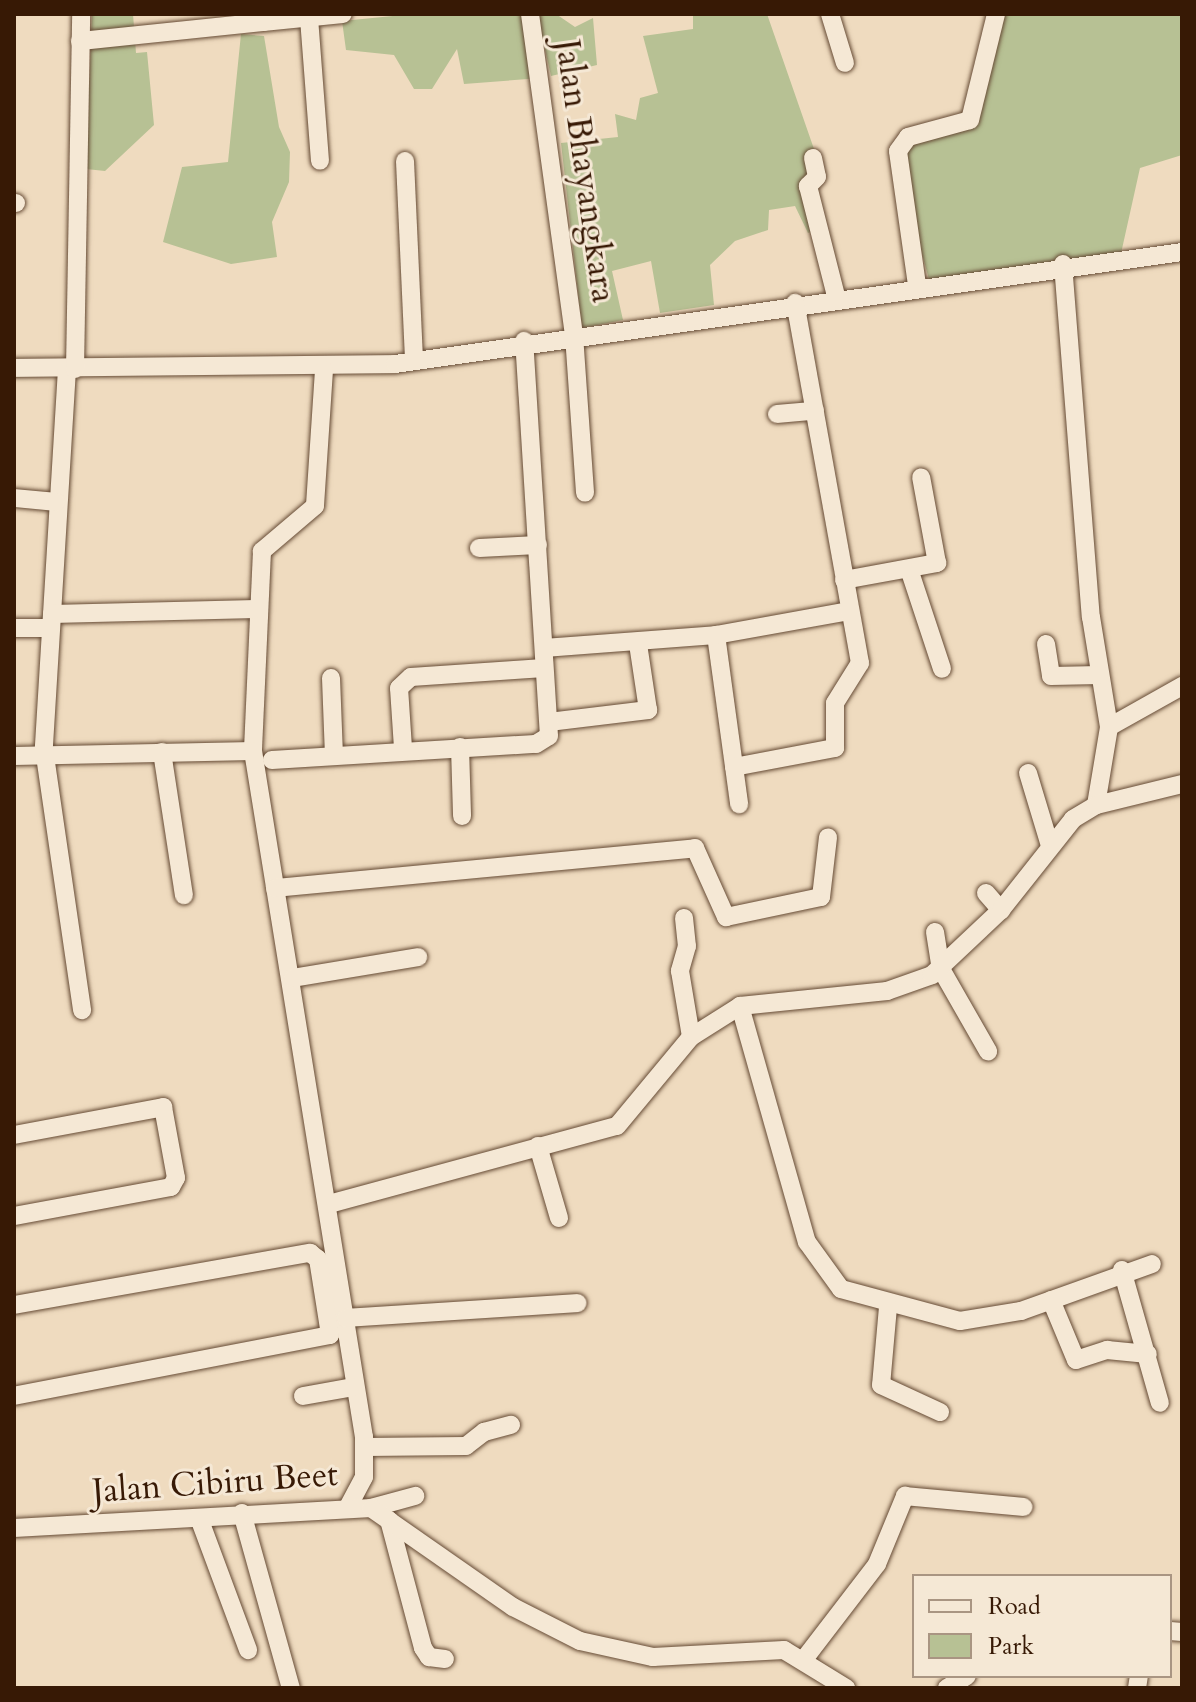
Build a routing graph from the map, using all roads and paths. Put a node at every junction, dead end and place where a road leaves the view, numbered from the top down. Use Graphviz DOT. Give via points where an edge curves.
graph roads {
  1 [pos="81,14"];
  2 [pos="343,14"];
  3 [pos="830,14"];
  4 [pos="996,14"];
  5 [pos="531,15"];
  6 [pos="263,18"];
  7 [pos="309,18"];
  8 [pos="80,41"];
  9 [pos="845,63"];
  10 [pos="813,158"];
  11 [pos="320,161"];
  12 [pos="405,161"];
  13 [pos="1182,252"];
  14 [pos="1063,264"];
  15 [pos="917,285"];
  16 [pos="836,296"];
  17 [pos="795,303"];
  18 [pos="574,335"];
  19 [pos="524,341"];
  20 [pos="414,361"];
  21 [pos="14,368"];
  22 [pos="71,369"];
  23 [pos="324,370"];
  24 [pos="815,411"];
  25 [pos="777,414"];
  26 [pos="921,477"];
  27 [pos="585,493"];
  28 [pos="14,498"];
  29 [pos="56,502"];
  30 [pos="538,545"];
  31 [pos="479,548"];
  32 [pos="909,569"];
  33 [pos="844,580"];
  34 [pos="256,609"];
  35 [pos="850,611"];
  36 [pos="51,621"];
  37 [pos="14,628"];
  38 [pos="716,635"];
  39 [pos="638,644"];
  40 [pos="1046,644"];
  41 [pos="544,648"];
  42 [pos="544,668"];
  43 [pos="942,669"];
  44 [pos="1100,675"];
  45 [pos="331,678"];
  46 [pos="1182,686"];
  47 [pos="549,722"];
  48 [pos="1109,727"];
  49 [pos="460,747"];
  50 [pos="403,748"];
  51 [pos="253,751"];
  52 [pos="162,752"];
  53 [pos="334,755"];
  54 [pos="14,756"];
  55 [pos="45,756"];
  56 [pos="272,760"];
  57 [pos="734,767"];
  58 [pos="1028,773"];
  59 [pos="1182,784"];
  60 [pos="739,804"];
  61 [pos="1096,805"];
  62 [pos="462,816"];
  63 [pos="828,837"];
  64 [pos="1050,846"];
  65 [pos="275,888"];
  66 [pos="986,893"];
  67 [pos="184,895"];
  68 [pos="1001,910"];
  69 [pos="684,918"];
  70 [pos="935,932"];
  71 [pos="418,957"];
  72 [pos="941,969"];
  73 [pos="293,978"];
  74 [pos="740,1006"];
  75 [pos="82,1010"];
  76 [pos="691,1037"];
  77 [pos="988,1051"];
  78 [pos="14,1135"];
  79 [pos="538,1146"];
  80 [pos="329,1204"];
  81 [pos="14,1216"];
  82 [pos="559,1218"];
  83 [pos="1152,1264"];
  84 [pos="1122,1270"];
  85 [pos="1051,1300"];
  86 [pos="578,1303"];
  87 [pos="14,1305"];
  88 [pos="888,1307"];
  89 [pos="341,1329"];
  90 [pos="1148,1354"];
  91 [pos="354,1387"];
  92 [pos="14,1396"];
  93 [pos="303,1396"];
  94 [pos="1160,1403"];
  95 [pos="940,1412"];
  96 [pos="511,1425"];
  97 [pos="365,1447"];
  98 [pos="415,1496"];
  99 [pos="349,1505"];
  100 [pos="1023,1507"];
  101 [pos="371,1508"];
  102 [pos="242,1513"];
  103 [pos="199,1518"];
  104 [pos="389,1520"];
  105 [pos="14,1528"];
  106 [pos="248,1650"];
  107 [pos="805,1658"];
  108 [pos="445,1659"];
  109 [pos="291,1688"];
  110 [pos="846,1688"];
  1 -- 8 [label="street"];
  2 -- 7 [label="street"];
  3 -- 9 [label="street"];
  4 -- 15 [label="street" via="970,120 908,137 898,151"];
  5 -- 18 [label="street, Jalan Bhayangkara"];
  6 -- 7 [label="street"];
  6 -- 8 [label="street" via="216,33"];
  7 -- 11 [label="street"];
  8 -- 22 [label="street"];
  10 -- 16 [label="street" via="817,177 808,186"];
  12 -- 20 [label="street"];
  13 -- 14 [label="street"];
  14 -- 15 [label="street"];
  14 -- 44 [label="street"];
  15 -- 16 [label="street"];
  16 -- 17 [label="street"];
  17 -- 18 [label="street"];
  17 -- 24 [label="street"];
  18 -- 19 [label="street"];
  18 -- 27 [label="street, Jalan Bhayangkara"];
  19 -- 20 [label="street"];
  19 -- 30 [label="street"];
  20 -- 23 [label="street"];
  21 -- 22 [label="street"];
  22 -- 23 [label="street"];
  22 -- 29 [label="street"];
  23 -- 34 [label="street" via="315,506 262,551"];
  24 -- 25 [label="street"];
  24 -- 33 [label="street"];
  26 -- 32 [label="street" via="937,563"];
  28 -- 29 [label="street"];
  29 -- 36 [label="street"];
  30 -- 31 [label="street"];
  30 -- 41 [label="street"];
  32 -- 33 [label="street"];
  32 -- 43 [label="street"];
  33 -- 35 [label="street"];
  34 -- 36 [label="street"];
  34 -- 51 [label="street"];
  35 -- 38 [label="street"];
  35 -- 57 [label="street" via="860,663 835,703 839,744"];
  36 -- 37 [label="street"];
  36 -- 55 [label="street"];
  38 -- 39 [label="street"];
  38 -- 57 [label="street"];
  39 -- 41 [label="street"];
  39 -- 47 [label="street" via="648,710"];
  40 -- 44 [label="street" via="1051,676"];
  41 -- 42 [label="street"];
  42 -- 47 [label="street"];
  42 -- 50 [label="street" via="411,677 399,688"];
  44 -- 48 [label="street"];
  45 -- 53 [label="street"];
  46 -- 48 [label="street"];
  47 -- 49 [label="street" via="543,743"];
  48 -- 61 [label="street"];
  49 -- 50 [label="street"];
  49 -- 62 [label="street"];
  50 -- 53 [label="street"];
  51 -- 52 [label="street"];
  51 -- 65 [label="street"];
  52 -- 55 [label="street"];
  52 -- 67 [label="street"];
  53 -- 56 [label="street"];
  54 -- 55 [label="street"];
  55 -- 75 [label="street"];
  57 -- 60 [label="street"];
  58 -- 64 [label="street"];
  59 -- 61 [label="street"];
  61 -- 64 [label="street"];
  63 -- 65 [label="street" via="821,897 726,917 695,848"];
  64 -- 68 [label="street"];
  65 -- 73 [label="street"];
  66 -- 68 [label="street"];
  68 -- 72 [label="street"];
  69 -- 76 [label="street" via="680,971"];
  70 -- 72 [label="street"];
  71 -- 73 [label="street"];
  72 -- 74 [label="street" via="887,991"];
  72 -- 77 [label="street"];
  73 -- 80 [label="street"];
  74 -- 76 [label="street"];
  74 -- 88 [label="street" via="783,1170 821,1270 841,1289"];
  76 -- 79 [label="street" via="629,1120"];
  78 -- 81 [label="street" via="163,1107 176,1178 171,1187"];
  79 -- 80 [label="street"];
  79 -- 82 [label="street"];
  80 -- 89 [label="street"];
  83 -- 84 [label="street"];
  84 -- 85 [label="street"];
  84 -- 90 [label="street"];
  85 -- 88 [label="street" via="960,1321"];
  85 -- 90 [label="street" via="1076,1360 1107,1350"];
  86 -- 89 [label="street"];
  87 -- 89 [label="street" via="310,1253 318,1259"];
  88 -- 95 [label="street" via="881,1385"];
  89 -- 91 [label="street"];
  89 -- 92 [label="street"];
  90 -- 94 [label="street"];
  91 -- 93 [label="street"];
  91 -- 97 [label="street"];
  96 -- 97 [label="street" via="466,1446"];
  97 -- 99 [label="street" via="364,1477"];
  98 -- 101 [label="street"];
  99 -- 101 [label="street, Jalan Cibiru Beet"];
  99 -- 102 [label="street, Jalan Cibiru Beet"];
  100 -- 107 [label="street" via="905,1496 877,1564"];
  101 -- 104 [label="street, Jalan Cibiru Beet"];
  102 -- 103 [label="street, Jalan Cibiru Beet"];
  102 -- 109 [label="street"];
  103 -- 105 [label="street, Jalan Cibiru Beet"];
  103 -- 106 [label="street"];
  104 -- 107 [label="street, Jalan Cibiru Beet" via="513,1607 589,1645 653,1657 765,1646"];
  104 -- 108 [label="street" via="423,1648 429,1657"];
  107 -- 110 [label="street, Jalan Cibiru Beet"];
}
